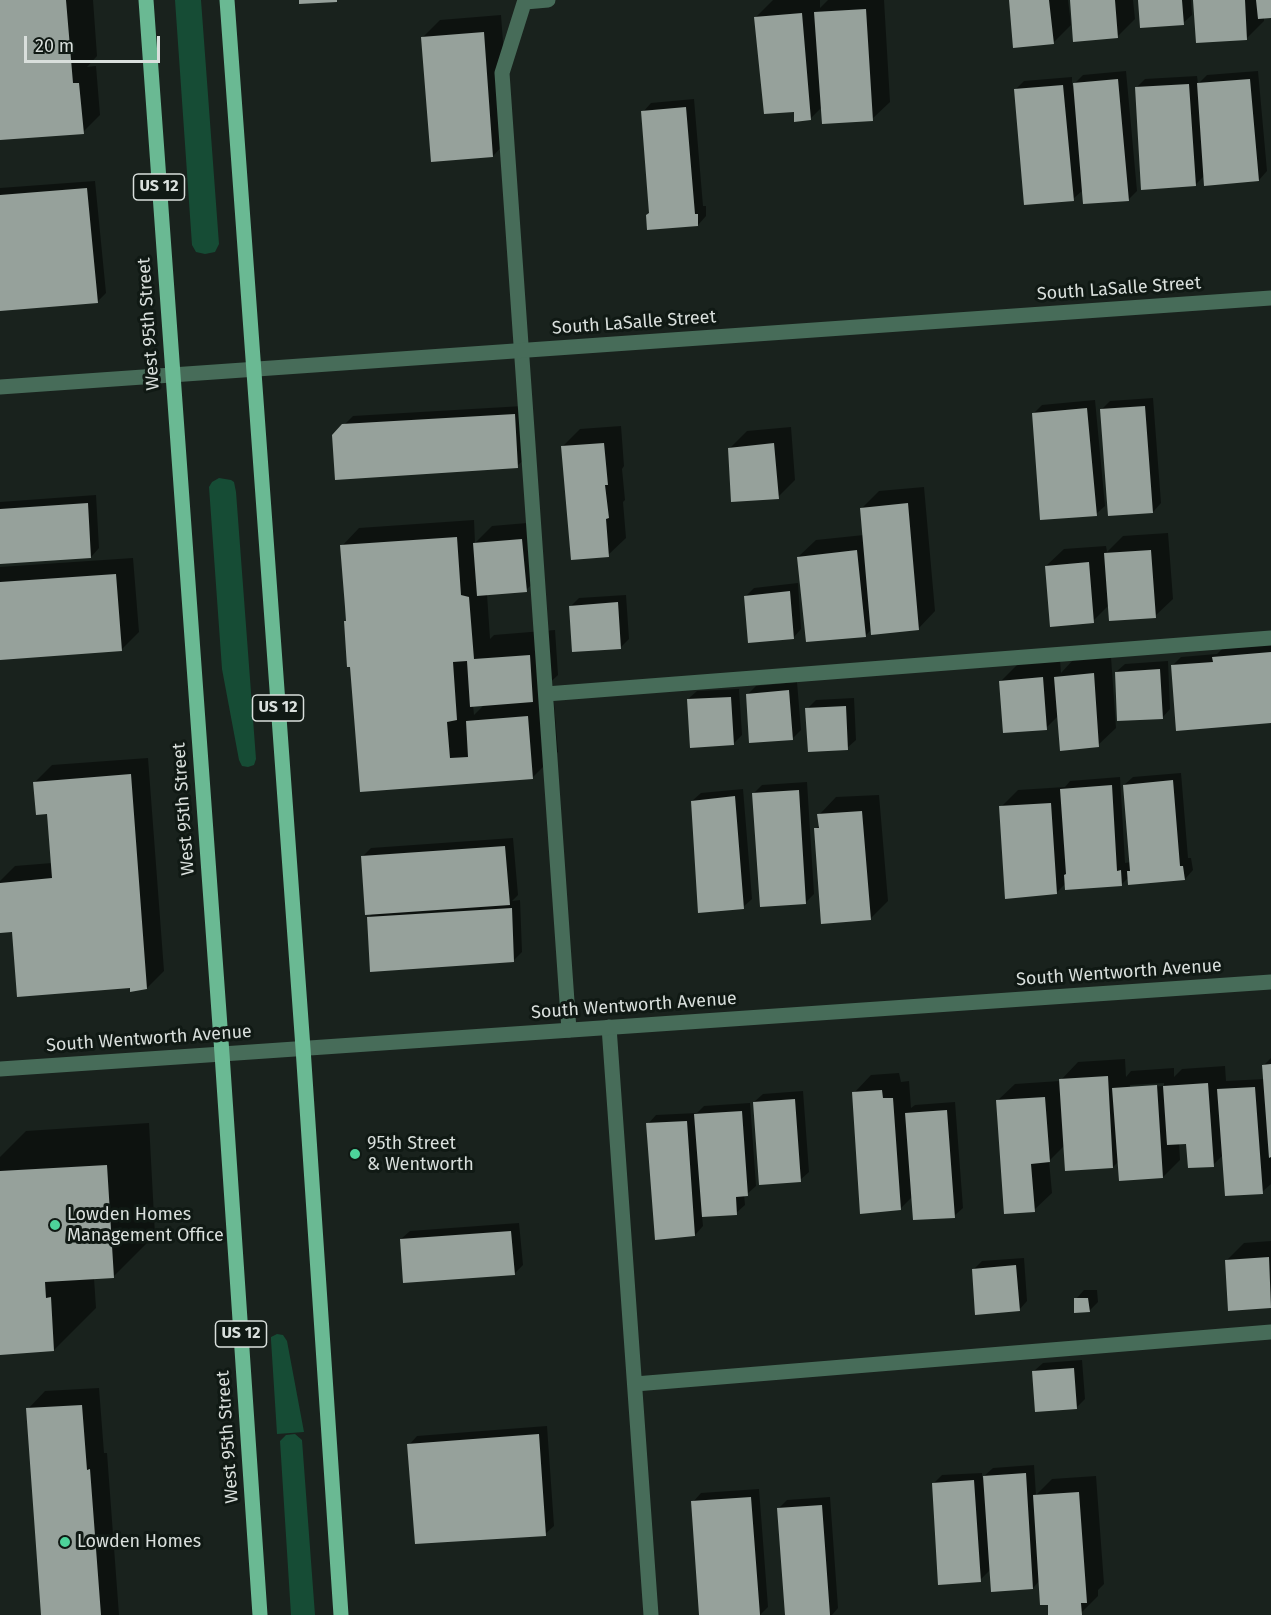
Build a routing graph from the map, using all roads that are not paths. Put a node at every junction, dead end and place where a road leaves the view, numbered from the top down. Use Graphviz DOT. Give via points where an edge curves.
graph roads {
  1 [pos="146,0"];
  2 [pos="227,0"];
  3 [pos="548,0"];
  4 [pos="525,1"];
  5 [pos="1271,298"];
  6 [pos="522,350"];
  7 [pos="254,369"];
  8 [pos="173,375"];
  9 [pos="0,387"];
  10 [pos="1271,638"];
  11 [pos="546,694"];
  12 [pos="1271,982"];
  13 [pos="609,1027"];
  14 [pos="569,1030"];
  15 [pos="303,1048"];
  16 [pos="222,1054"];
  17 [pos="0,1069"];
  18 [pos="1271,1332"];
  19 [pos="635,1384"];
  20 [pos="260,1615"];
  21 [pos="341,1615"];
  22 [pos="651,1615"];
  1 -- 8 [label="main road, West 95th Street / US 12"];
  2 -- 7 [label="main road, US 12"];
  3 -- 4 [label="street"];
  4 -- 6 [label="street" via="502,73"];
  5 -- 6 [label="street, South LaSalle Street"];
  6 -- 7 [label="street, South LaSalle Street"];
  6 -- 11 [label="street"];
  7 -- 8 [label="street, South LaSalle Street"];
  7 -- 15 [label="main road, US 12"];
  8 -- 9 [label="street, South LaSalle Street"];
  8 -- 16 [label="main road, West 95th Street / US 12"];
  10 -- 11 [label="street"];
  11 -- 14 [label="street"];
  12 -- 13 [label="street, South Wentworth Avenue"];
  13 -- 14 [label="street, South Wentworth Avenue"];
  13 -- 19 [label="street"];
  14 -- 15 [label="street, South Wentworth Avenue"];
  15 -- 16 [label="street, South Wentworth Avenue"];
  15 -- 21 [label="main road, US 12"];
  16 -- 17 [label="street, South Wentworth Avenue"];
  16 -- 20 [label="main road, West 95th Street / US 12"];
  18 -- 19 [label="street"];
  19 -- 22 [label="street"];
}
